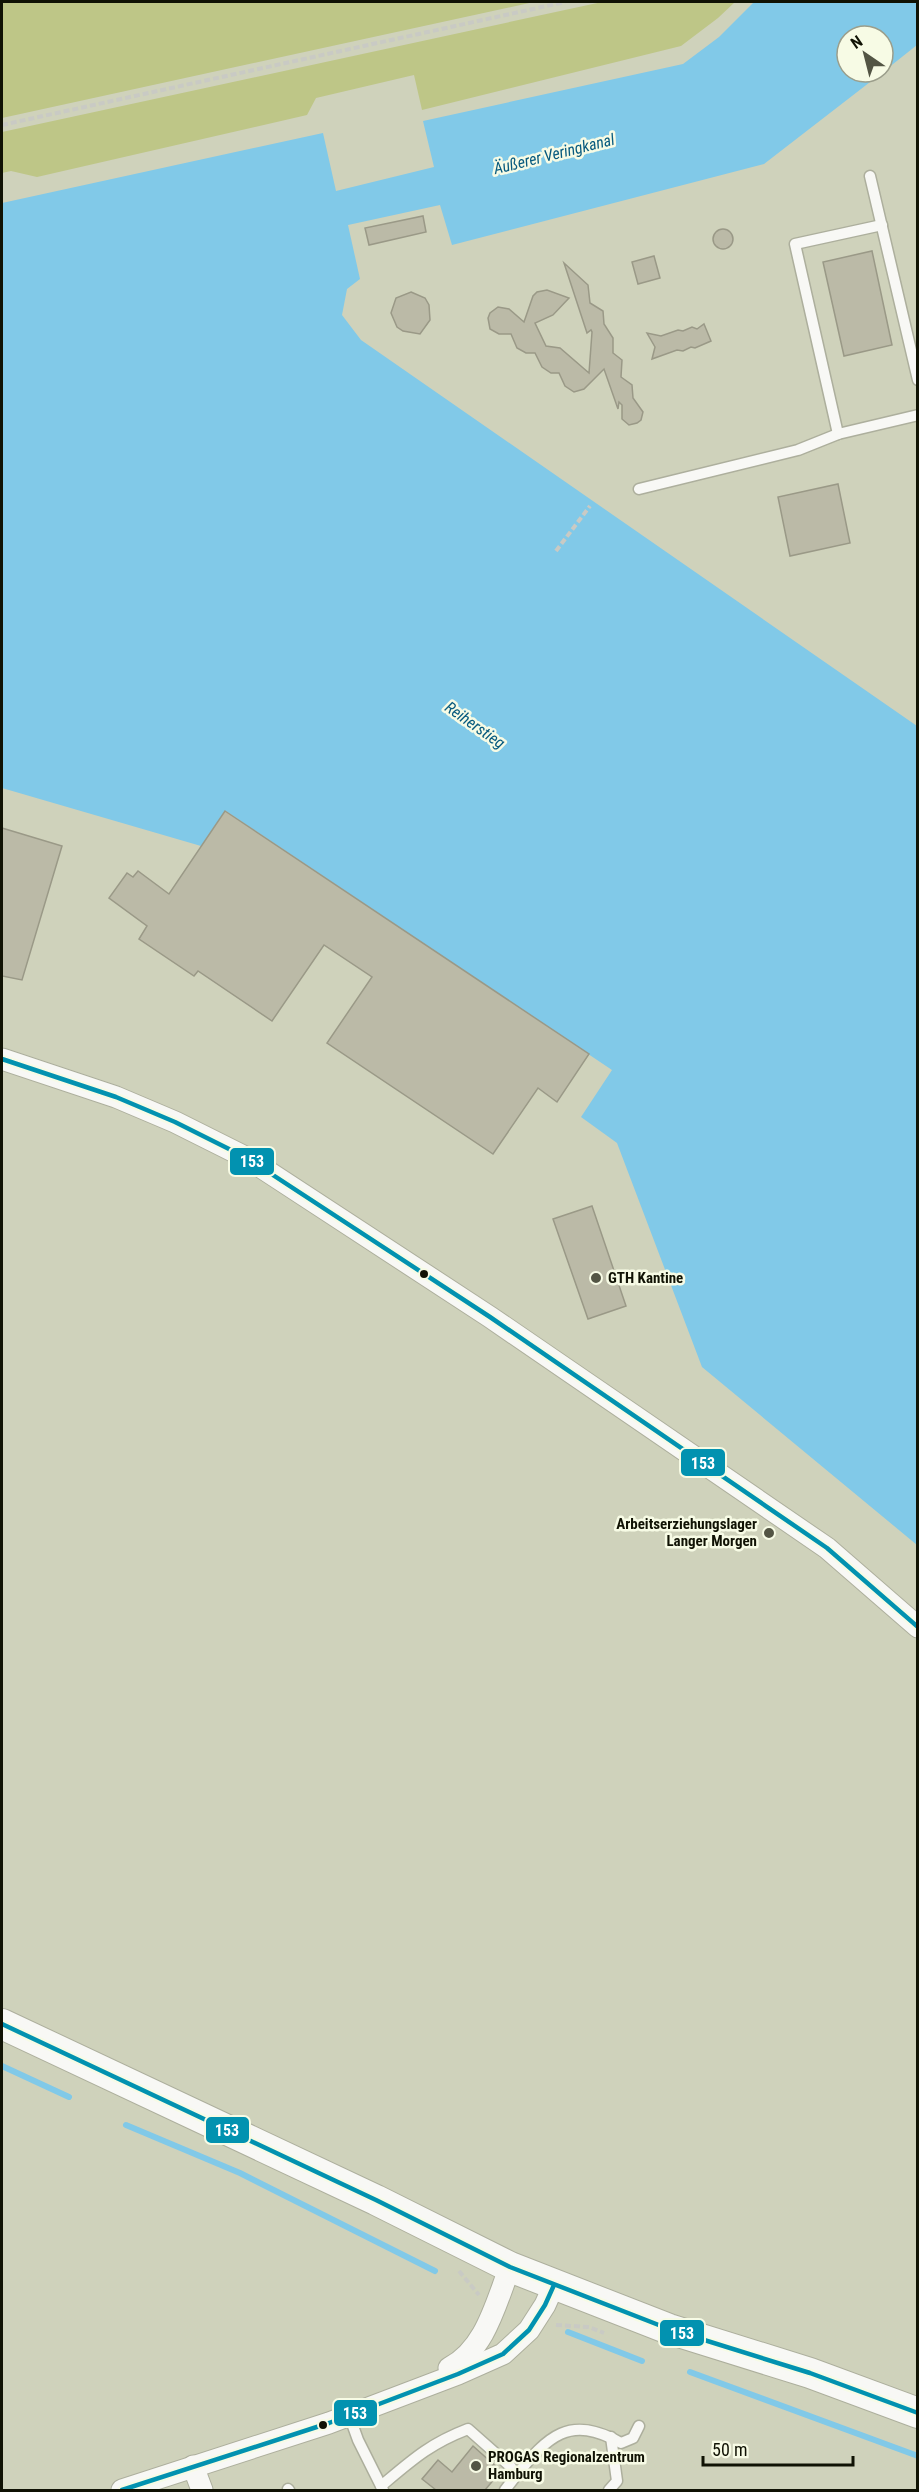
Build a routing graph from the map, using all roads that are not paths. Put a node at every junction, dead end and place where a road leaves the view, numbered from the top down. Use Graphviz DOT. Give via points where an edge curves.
graph roads {
  1 [pos="870,177"];
  2 [pos="882,225"];
  3 [pos="918,380"];
  4 [pos="918,415"];
  5 [pos="838,434"];
  6 [pos="639,489"];
  7 [pos="2,1059"];
  8 [pos="918,1627"];
  9 [pos="2,2024"];
  10 [pos="510,2266"];
  11 [pos="554,2285"];
  12 [pos="391,2399"];
  13 [pos="918,2413"];
  14 [pos="349,2415"];
  15 [pos="639,2426"];
  16 [pos="611,2437"];
  17 [pos="193,2466"];
  18 [pos="515,2477"];
  19 [pos="382,2488"];
  20 [pos="122,2490"];
  21 [pos="202,2490"];
  22 [pos="505,2490"];
  23 [pos="609,2490"];
  1 -- 2 [label="lane"];
  2 -- 3 [label="lane"];
  2 -- 5 [label="lane" via="795,244"];
  4 -- 5 [label="lane"];
  5 -- 6 [label="lane" via="798,450"];
  7 -- 8 [label="street" via="116,1097 247,1158 490,1317 826,1548"];
  9 -- 10 [label="main road"];
  10 -- 11 [label="main road"];
  10 -- 12 [label="street" via="472,2352"];
  11 -- 12 [label="street" via="538,2318 503,2354"];
  11 -- 13 [label="main road" via="669,2329 810,2373"];
  12 -- 14 [label="street"];
  14 -- 17 [label="street"];
  14 -- 19 [label="lane"];
  15 -- 16 [label="lane" via="633,2438 621,2443"];
  16 -- 18 [label="lane" via="593,2429 566,2430 536,2451"];
  16 -- 23 [label="lane" via="617,2481"];
  17 -- 20 [label="street"];
  17 -- 21 [label="street"];
  18 -- 19 [label="lane" via="512,2467 468,2429 420,2452"];
  18 -- 22 [label="lane"];
}
